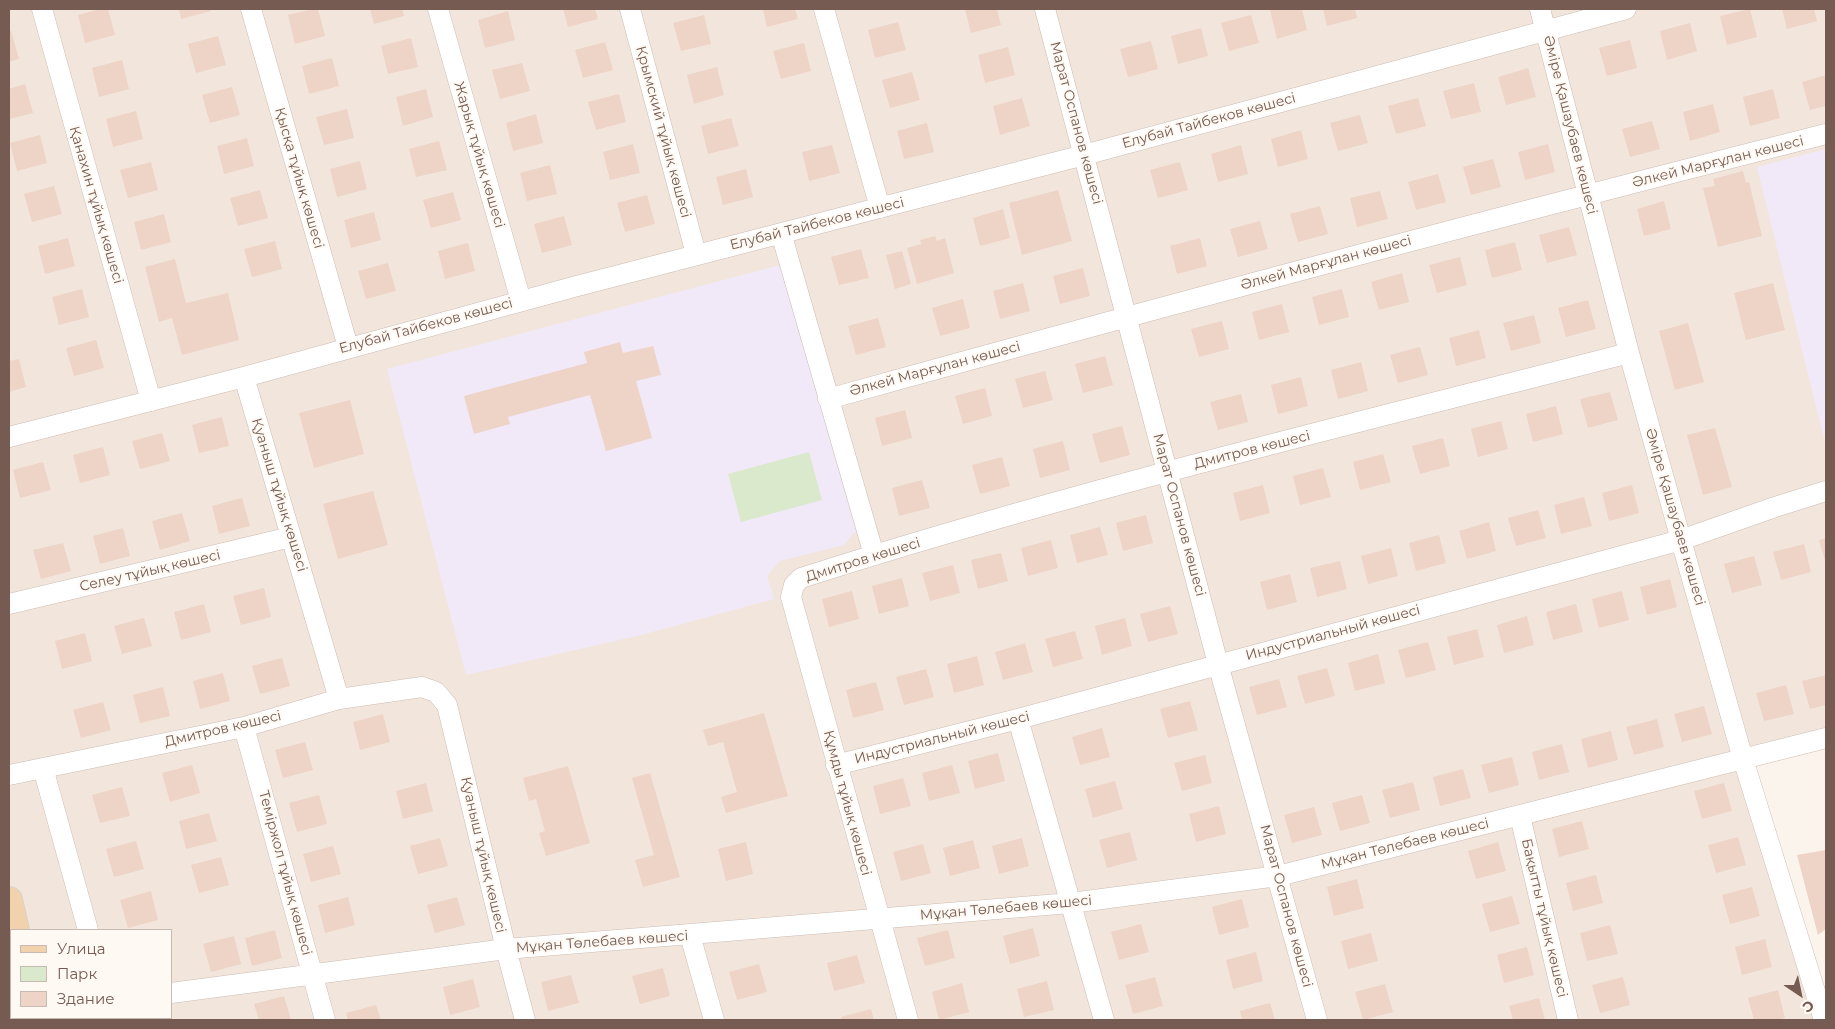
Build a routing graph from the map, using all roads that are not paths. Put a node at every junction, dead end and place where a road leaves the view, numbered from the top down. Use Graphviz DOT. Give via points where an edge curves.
graph roads {
  1 [pos="42,9"];
  2 [pos="251,9"];
  3 [pos="438,9"];
  4 [pos="630,9"];
  5 [pos="824,9"];
  6 [pos="1045,9"];
  7 [pos="1540,9"];
  8 [pos="1626,9"];
  9 [pos="1546,30"];
  10 [pos="1826,134"];
  11 [pos="1084,155"];
  12 [pos="1587,194"];
  13 [pos="880,208"];
  14 [pos="781,233"];
  15 [pos="696,254"];
  16 [pos="521,300"];
  17 [pos="1126,316"];
  18 [pos="348,348"];
  19 [pos="1629,353"];
  20 [pos="244,377"];
  21 [pos="828,399"];
  22 [pos="151,401"];
  23 [pos="9,437"];
  24 [pos="1167,472"];
  25 [pos="1826,491"];
  26 [pos="291,537"];
  27 [pos="1681,540"];
  28 [pos="874,555"];
  29 [pos="794,585"];
  30 [pos="9,604"];
  31 [pos="1218,664"];
  32 [pos="436,692"];
  33 [pos="339,700"];
  34 [pos="1018,719"];
  35 [pos="244,726"];
  36 [pos="1826,738"];
  37 [pos="1743,759"];
  38 [pos="836,765"];
  39 [pos="43,768"];
  40 [pos="9,775"];
  41 [pos="1520,816"];
  42 [pos="1278,876"];
  43 [pos="9,900"];
  44 [pos="1071,903"];
  45 [pos="879,918"];
  46 [pos="16,929"];
  47 [pos="88,929"];
  48 [pos="690,935"];
  49 [pos="506,949"];
  50 [pos="312,974"];
  51 [pos="172,993"];
  52 [pos="325,1020"];
  53 [pos="525,1020"];
  54 [pos="714,1020"];
  55 [pos="908,1020"];
  56 [pos="1104,1020"];
  57 [pos="1317,1020"];
  58 [pos="1568,1020"];
  59 [pos="1824,1020"];
  1 -- 22 [label="street, Қанахин тұйық көшесі"];
  2 -- 18 [label="street, Қысқа тұйық көшесі"];
  3 -- 16 [label="street, Жарық тұйық көшесі"];
  4 -- 15 [label="street, Крымский тұйық көшесі"];
  5 -- 13 [label="street"];
  6 -- 11 [label="street, Марат Оспанов көшесі"];
  7 -- 9 [label="street, Әміре Қашаубаев көшесі"];
  8 -- 9 [label="street, Елубай Тайбеков көшесі"];
  9 -- 11 [label="street, Елубай Тайбеков көшесі"];
  9 -- 12 [label="street, Әміре Қашаубаев көшесі"];
  10 -- 12 [label="street, Әлкей Марғұлан көшесі"];
  11 -- 13 [label="street, Елубай Тайбеков көшесі"];
  11 -- 17 [label="street, Марат Оспанов көшесі"];
  12 -- 17 [label="street, Әлкей Марғұлан көшесі"];
  12 -- 19 [label="street, Әміре Қашаубаев көшесі"];
  13 -- 14 [label="street, Елубай Тайбеков көшесі"];
  14 -- 15 [label="street, Елубай Тайбеков көшесі"];
  14 -- 21 [label="street"];
  15 -- 16 [label="street, Елубай Тайбеков көшесі"];
  16 -- 18 [label="street, Елубай Тайбеков көшесі"];
  17 -- 21 [label="street, Әлкей Марғұлан көшесі"];
  17 -- 24 [label="street, Марат Оспанов көшесі"];
  18 -- 20 [label="street, Елубай Тайбеков көшесі"];
  19 -- 24 [label="street, Дмитров көшесі"];
  19 -- 27 [label="street, Әміре Қашаубаев көшесі"];
  20 -- 22 [label="street, Елубай Тайбеков көшесі"];
  20 -- 26 [label="street, Қуаныш тұйық көшесі"];
  21 -- 28 [label="street"];
  22 -- 23 [label="street, Елубай Тайбеков көшесі"];
  24 -- 28 [label="street, Дмитров көшесі"];
  24 -- 31 [label="street, Марат Оспанов көшесі"];
  25 -- 27 [label="street, Индустриальный көшесі"];
  26 -- 30 [label="street, Селеу тұйық көшесі"];
  26 -- 33 [label="street, Қуаныш тұйық көшесі"];
  27 -- 31 [label="street, Индустриальный көшесі"];
  27 -- 37 [label="street, Әміре Қашаубаев көшесі"];
  28 -- 29 [label="street, Дмитров көшесі" via="802,578"];
  29 -- 38 [label="street, Құмды тұйық көшесі" via="790,597"];
  31 -- 34 [label="street, Индустриальный көшесі"];
  31 -- 42 [label="street, Марат Оспанов көшесі"];
  32 -- 33 [label="street, Дмитров көшесі" via="422,687"];
  32 -- 49 [label="street, Қуаныш тұйық көшесі" via="447,705"];
  33 -- 35 [label="street, Дмитров көшесі"];
  34 -- 38 [label="street, Индустриальный көшесі"];
  34 -- 44 [label="street"];
  35 -- 39 [label="street, Дмитров көшесі"];
  35 -- 50 [label="street, Теміржол тұйық көшесі"];
  36 -- 37 [label="street, Мұқан Төлебаев көшесі"];
  37 -- 41 [label="street, Мұқан Төлебаев көшесі"];
  37 -- 59 [label="street, Әміре Қашаубаев көшесі"];
  38 -- 45 [label="street, Құмды тұйық көшесі"];
  39 -- 40 [label="street, Дмитров көшесі"];
  39 -- 47 [label="street"];
  41 -- 42 [label="street, Мұқан Төлебаев көшесі"];
  41 -- 58 [label="street, Бақытты тұйық көшесі"];
  42 -- 44 [label="street, Мұқан Төлебаев көшесі"];
  42 -- 57 [label="street, Марат Оспанов көшесі"];
  43 -- 46 [label="main road"];
  44 -- 45 [label="street, Мұқан Төлебаев көшесі"];
  44 -- 56 [label="street"];
  45 -- 48 [label="street, Мұқан Төлебаев көшесі"];
  45 -- 55 [label="street, Құмды тұйық көшесі"];
  48 -- 49 [label="street, Мұқан Төлебаев көшесі"];
  48 -- 54 [label="street"];
  49 -- 50 [label="street, Мұқан Төлебаев көшесі"];
  49 -- 53 [label="street, Қуаныш тұйық көшесі"];
  50 -- 51 [label="street, Мұқан Төлебаев көшесі"];
  50 -- 52 [label="street, Теміржол тұйық көшесі"];
}
